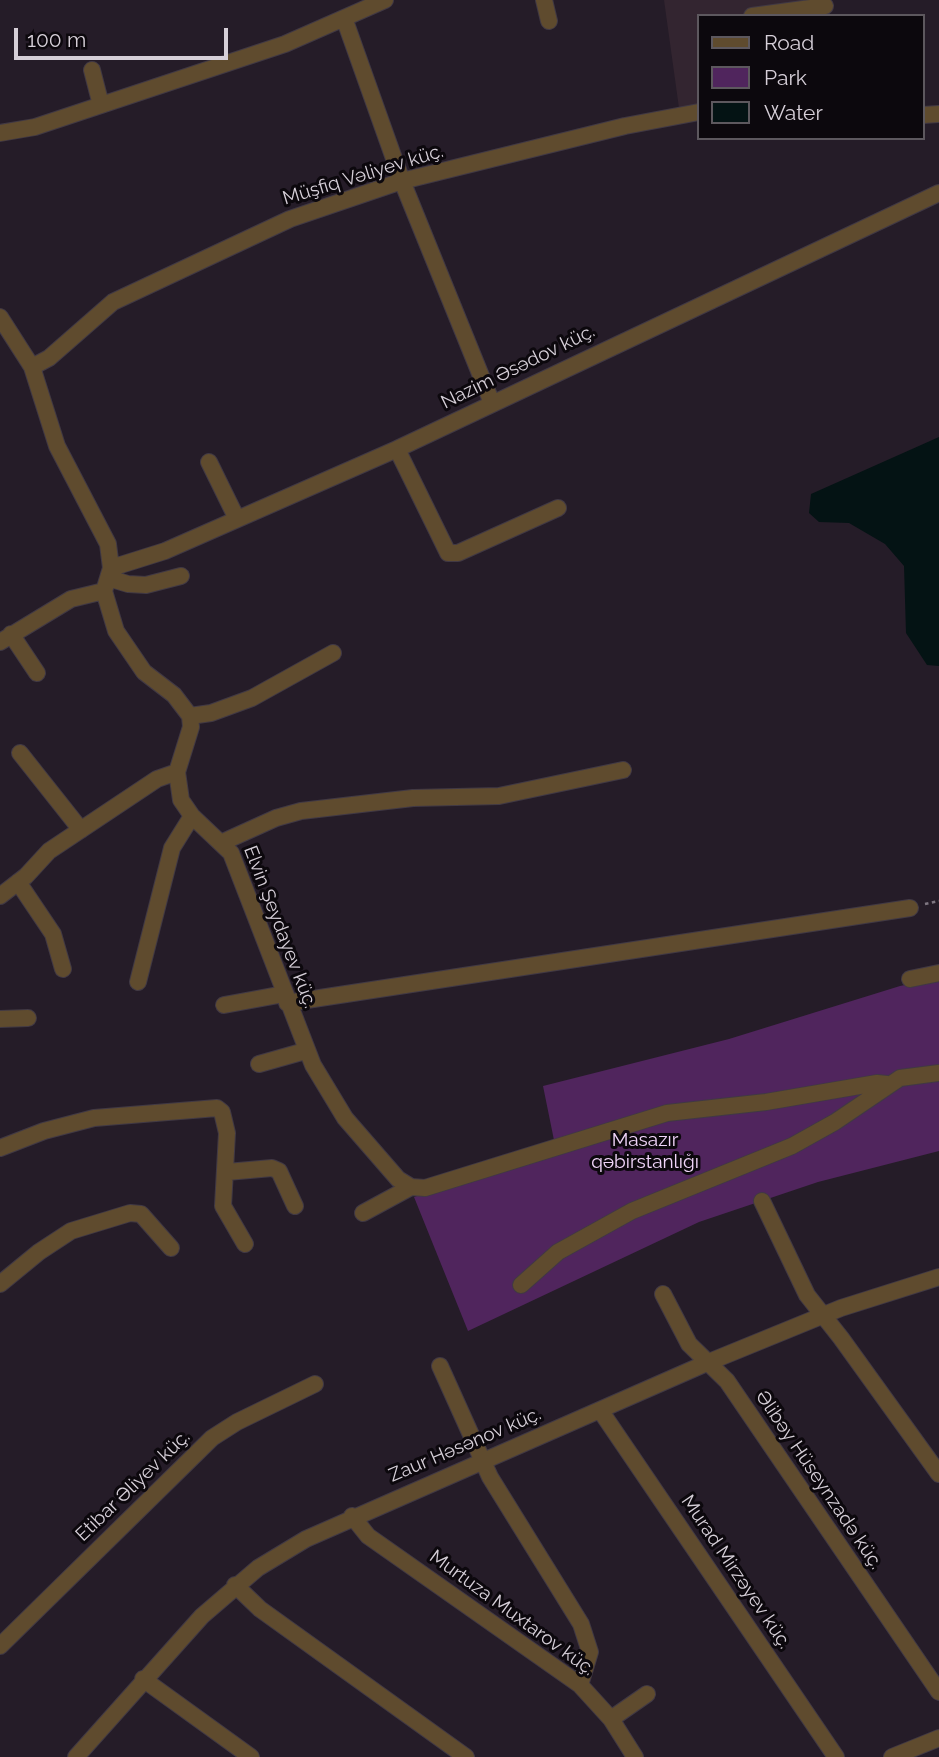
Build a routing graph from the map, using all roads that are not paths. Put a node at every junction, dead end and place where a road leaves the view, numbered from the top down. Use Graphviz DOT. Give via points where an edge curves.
graph roads {
  1 [pos="385,0"];
  2 [pos="544,0"];
  3 [pos="826,7"];
  4 [pos="768,14"];
  5 [pos="344,18"];
  6 [pos="549,21"];
  7 [pos="92,70"];
  8 [pos="101,105"];
  9 [pos="698,112"];
  10 [pos="0,133"];
  11 [pos="402,181"];
  12 [pos="939,193"];
  13 [pos="0,317"];
  14 [pos="32,367"];
  15 [pos="492,403"];
  16 [pos="397,449"];
  17 [pos="209,463"];
  18 [pos="558,508"];
  19 [pos="237,519"];
  20 [pos="181,576"];
  21 [pos="107,579"];
  22 [pos="5,638"];
  23 [pos="333,653"];
  24 [pos="37,673"];
  25 [pos="190,716"];
  26 [pos="20,753"];
  27 [pos="623,770"];
  28 [pos="177,772"];
  29 [pos="192,817"];
  30 [pos="81,830"];
  31 [pos="223,842"];
  32 [pos="18,882"];
  33 [pos="0,896"];
  34 [pos="910,908"];
  35 [pos="63,969"];
  36 [pos="939,973"];
  37 [pos="910,979"];
  38 [pos="138,982"];
  39 [pos="286,998"];
  40 [pos="224,1005"];
  41 [pos="28,1018"];
  42 [pos="0,1019"];
  43 [pos="305,1051"];
  44 [pos="260,1064"];
  45 [pos="939,1073"];
  46 [pos="887,1084"];
  47 [pos="0,1148"];
  48 [pos="227,1172"];
  49 [pos="405,1183"];
  50 [pos="762,1201"];
  51 [pos="295,1206"];
  52 [pos="363,1213"];
  53 [pos="245,1244"];
  54 [pos="171,1248"];
  55 [pos="939,1277"];
  56 [pos="0,1284"];
  57 [pos="521,1285"];
  58 [pos="663,1294"];
  59 [pos="822,1315"];
  60 [pos="709,1362"];
  61 [pos="440,1366"];
  62 [pos="315,1384"];
  63 [pos="600,1410"];
  64 [pos="481,1460"];
  65 [pos="939,1474"];
  66 [pos="352,1516"];
  67 [pos="236,1585"];
  68 [pos="0,1646"];
  69 [pos="143,1679"];
  70 [pos="580,1685"];
  71 [pos="939,1692"];
  72 [pos="647,1694"];
  73 [pos="611,1719"];
  74 [pos="939,1738"];
  75 [pos="76,1757"];
  76 [pos="251,1757"];
  77 [pos="466,1757"];
  78 [pos="635,1757"];
  79 [pos="836,1757"];
  80 [pos="892,1757"];
  1 -- 5 [label="street"];
  2 -- 6 [label="street"];
  3 -- 4 [label="street"];
  5 -- 8 [label="street" via="285,44"];
  5 -- 11 [label="street"];
  7 -- 8 [label="street"];
  8 -- 10 [label="street" via="35,127"];
  9 -- 11 [label="street, Müşfiq Vəliyev küç."];
  11 -- 14 [label="street, Müşfiq Vəliyev küç." via="290,219 128,294"];
  11 -- 15 [label="street"];
  12 -- 15 [label="street, Nazim Əsədov küç."];
  13 -- 14 [label="street"];
  14 -- 21 [label="street" via="57,446 108,544"];
  15 -- 16 [label="street, Nazim Əsədov küç."];
  16 -- 18 [label="street" via="448,553 458,553"];
  16 -- 19 [label="street, Nazim Əsədov küç."];
  17 -- 19 [label="street"];
  19 -- 21 [label="street, Nazim Əsədov küç."];
  20 -- 21 [label="street" via="146,585"];
  21 -- 22 [label="street, Nazim Əsədov küç."];
  21 -- 25 [label="street" via="108,612 128,651"];
  22 -- 24 [label="street"];
  23 -- 25 [label="street" via="252,698"];
  25 -- 28 [label="street"];
  26 -- 30 [label="street"];
  27 -- 31 [label="street" via="499,796 413,798 302,811"];
  28 -- 29 [label="street, Elvin Şeydayev küç." via="181,800"];
  28 -- 30 [label="street" via="157,779"];
  29 -- 31 [label="street, Elvin Şeydayev küç."];
  29 -- 38 [label="street" via="172,848"];
  30 -- 32 [label="street" via="49,851"];
  31 -- 39 [label="street, Elvin Şeydayev küç." via="237,866"];
  32 -- 33 [label="street"];
  32 -- 35 [label="street" via="53,933"];
  34 -- 39 [label="street"];
  36 -- 37 [label="street"];
  39 -- 40 [label="street"];
  39 -- 43 [label="street, Elvin Şeydayev küç."];
  41 -- 42 [label="street"];
  43 -- 44 [label="street"];
  43 -- 49 [label="street, Elvin Şeydayev küç." via="345,1118"];
  45 -- 46 [label="street" via="917,1074"];
  46 -- 49 [label="street" via="667,1113 439,1184"];
  46 -- 57 [label="street" via="792,1146 632,1211 558,1252"];
  47 -- 48 [label="street" via="94,1118 217,1108 226,1126"];
  48 -- 51 [label="street" via="279,1171"];
  48 -- 53 [label="street" via="223,1206"];
  49 -- 52 [label="street"];
  50 -- 59 [label="street" via="807,1295"];
  54 -- 56 [label="street" via="141,1214 130,1213 71,1231"];
  55 -- 59 [label="street, Zaur Həsənov küç."];
  58 -- 60 [label="street, Əlibəy Hüseynzadə küç." via="689,1344"];
  59 -- 60 [label="street, Zaur Həsənov küç."];
  59 -- 65 [label="street"];
  60 -- 63 [label="street, Zaur Həsənov küç."];
  60 -- 71 [label="street, Əlibəy Hüseynzadə küç." via="727,1381"];
  61 -- 64 [label="street"];
  62 -- 68 [label="street, Etibar Əliyev küç." via="212,1438"];
  63 -- 64 [label="street, Zaur Həsənov küç."];
  63 -- 79 [label="street, Murad Mirzəyev küç."];
  64 -- 66 [label="street, Zaur Həsənov küç."];
  64 -- 70 [label="street" via="581,1624 590,1652"];
  66 -- 67 [label="street, Zaur Həsənov küç." via="279,1555"];
  66 -- 70 [label="street, Murtuza Muxtarov küç." via="368,1536"];
  67 -- 69 [label="street, Zaur Həsənov küç."];
  67 -- 77 [label="street" via="260,1609"];
  69 -- 75 [label="street, Zaur Həsənov küç."];
  69 -- 76 [label="street"];
  70 -- 73 [label="street, Murtuza Muxtarov küç."];
  72 -- 73 [label="street"];
  73 -- 78 [label="street, Murtuza Muxtarov küç."];
  74 -- 80 [label="street"];
}
